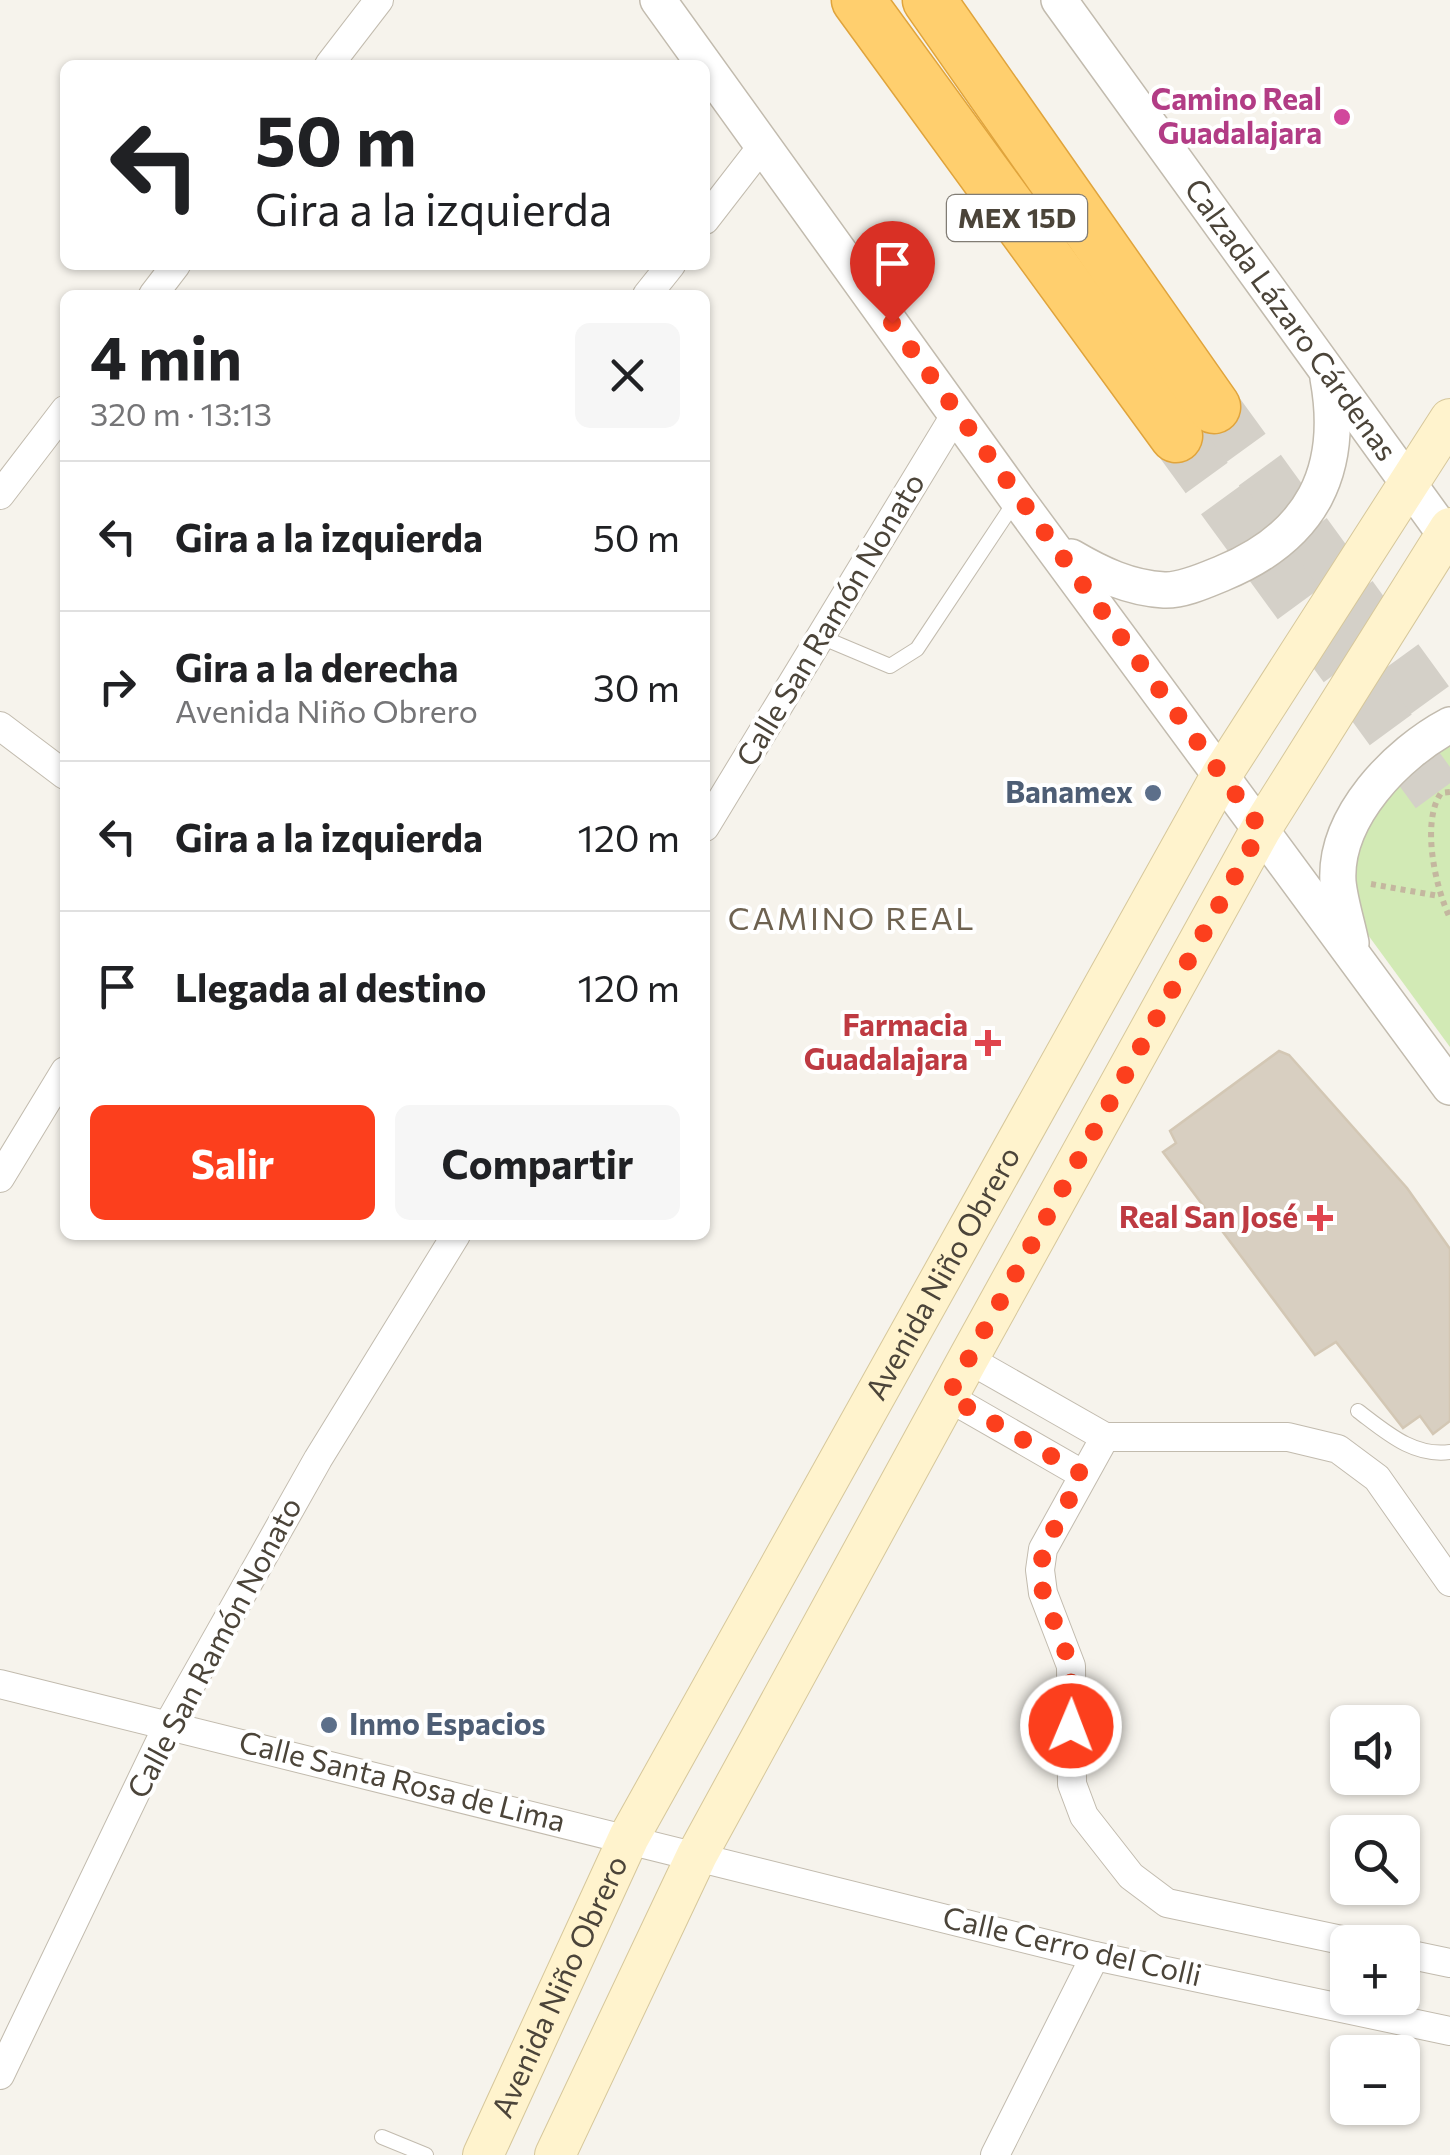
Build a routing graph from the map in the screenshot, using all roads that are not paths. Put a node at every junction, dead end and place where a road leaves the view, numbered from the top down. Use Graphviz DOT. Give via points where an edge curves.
graph roads {
  1 [pos="379,0"];
  2 [pos="658,0"];
  3 [pos="858,0"];
  4 [pos="930,0"];
  5 [pos="1060,0"];
  6 [pos="333,60"];
  7 [pos="701,60"];
  8 [pos="710,72"];
  9 [pos="763,145"];
  10 [pos="710,214"];
  11 [pos="172,270"];
  12 [pos="157,290"];
  13 [pos="1327,372"];
  14 [pos="957,412"];
  15 [pos="60,416"];
  16 [pos="1450,420"];
  17 [pos="1406,482"];
  18 [pos="0,494"];
  19 [pos="1016,499"];
  20 [pos="1448,535"];
  21 [pos="1057,549"];
  22 [pos="820,637"];
  23 [pos="1450,725"];
  24 [pos="0,726"];
  25 [pos="60,770"];
  26 [pos="1222,774"];
  27 [pos="710,820"];
  28 [pos="1261,829"];
  29 [pos="1353,954"];
  30 [pos="60,1079"];
  31 [pos="1450,1087"];
  32 [pos="0,1178"];
  33 [pos="453,1240"];
  34 [pos="968,1359"];
  35 [pos="948,1396"];
  36 [pos="1358,1411"];
  37 [pos="1104,1436"];
  38 [pos="1450,1452"];
  39 [pos="1082,1474"];
  40 [pos="1450,1582"];
  41 [pos="0,1684"];
  42 [pos="168,1725"];
  43 [pos="629,1838"];
  44 [pos="696,1854"];
  45 [pos="1330,1938"];
  46 [pos="1096,1956"];
  47 [pos="1420,1957"];
  48 [pos="1450,1963"];
  49 [pos="1450,2032"];
  50 [pos="0,2074"];
  51 [pos="382,2137"];
  52 [pos="426,2155"];
  53 [pos="482,2155"];
  54 [pos="555,2155"];
  55 [pos="995,2155"];
  1 -- 6 [label="street"];
  2 -- 7 [label="street"];
  3 -- 4 [label="highway, MEX 15D" via="1195,422"];
  5 -- 13 [label="street, Calzada Lázaro Cárdenas"];
  8 -- 9 [label="street"];
  9 -- 10 [label="street"];
  9 -- 14 [label="street"];
  11 -- 12 [label="street"];
  13 -- 17 [label="street, Calzada Lázaro Cárdenas"];
  13 -- 21 [label="street" via="1336,421 1330,466 1301,520 1255,560 1167,590 1109,579"];
  14 -- 19 [label="street"];
  14 -- 22 [label="street, Calle San Ramón Nonato"];
  15 -- 18 [label="street"];
  16 -- 17 [label="main road, Avenida Niño Obrero"];
  17 -- 20 [label="street, Calzada Lázaro Cárdenas"];
  17 -- 26 [label="main road, Avenida Niño Obrero"];
  19 -- 21 [label="street"];
  19 -- 22 [label="lane" via="916,650 890,666"];
  20 -- 28 [label="main road"];
  21 -- 26 [label="street"];
  22 -- 27 [label="street, Calle San Ramón Nonato"];
  23 -- 29 [label="street" via="1402,758 1356,811 1338,880"];
  24 -- 25 [label="street"];
  26 -- 28 [label="street"];
  26 -- 43 [label="main road, Avenida Niño Obrero"];
  28 -- 29 [label="street"];
  28 -- 34 [label="main road"];
  29 -- 31 [label="street"];
  30 -- 32 [label="street"];
  33 -- 42 [label="street, Calle San Ramón Nonato" via="318,1458"];
  34 -- 35 [label="main road"];
  34 -- 37 [label="street"];
  35 -- 39 [label="street"];
  35 -- 44 [label="main road"];
  36 -- 38 [label="lane" via="1400,1443"];
  37 -- 39 [label="street"];
  37 -- 40 [label="street" via="1288,1436 1338,1449 1377,1478"];
  39 -- 45 [label="street" via="1040,1570 1071,1666 1072,1784 1084,1816 1131,1876 1167,1904"];
  41 -- 42 [label="street, Calle Santa Rosa de Lima"];
  42 -- 43 [label="street, Calle Santa Rosa de Lima"];
  42 -- 50 [label="street, Calle San Ramón Nonato"];
  43 -- 44 [label="street, Calle Santa Rosa de Lima"];
  43 -- 53 [label="main road, Avenida Niño Obrero"];
  44 -- 46 [label="street, Calle Cerro del Colli"];
  44 -- 54 [label="main road"];
  46 -- 49 [label="street, Calle Cerro del Colli"];
  46 -- 55 [label="street"];
  47 -- 48 [label="street"];
  51 -- 52 [label="lane"];
}
